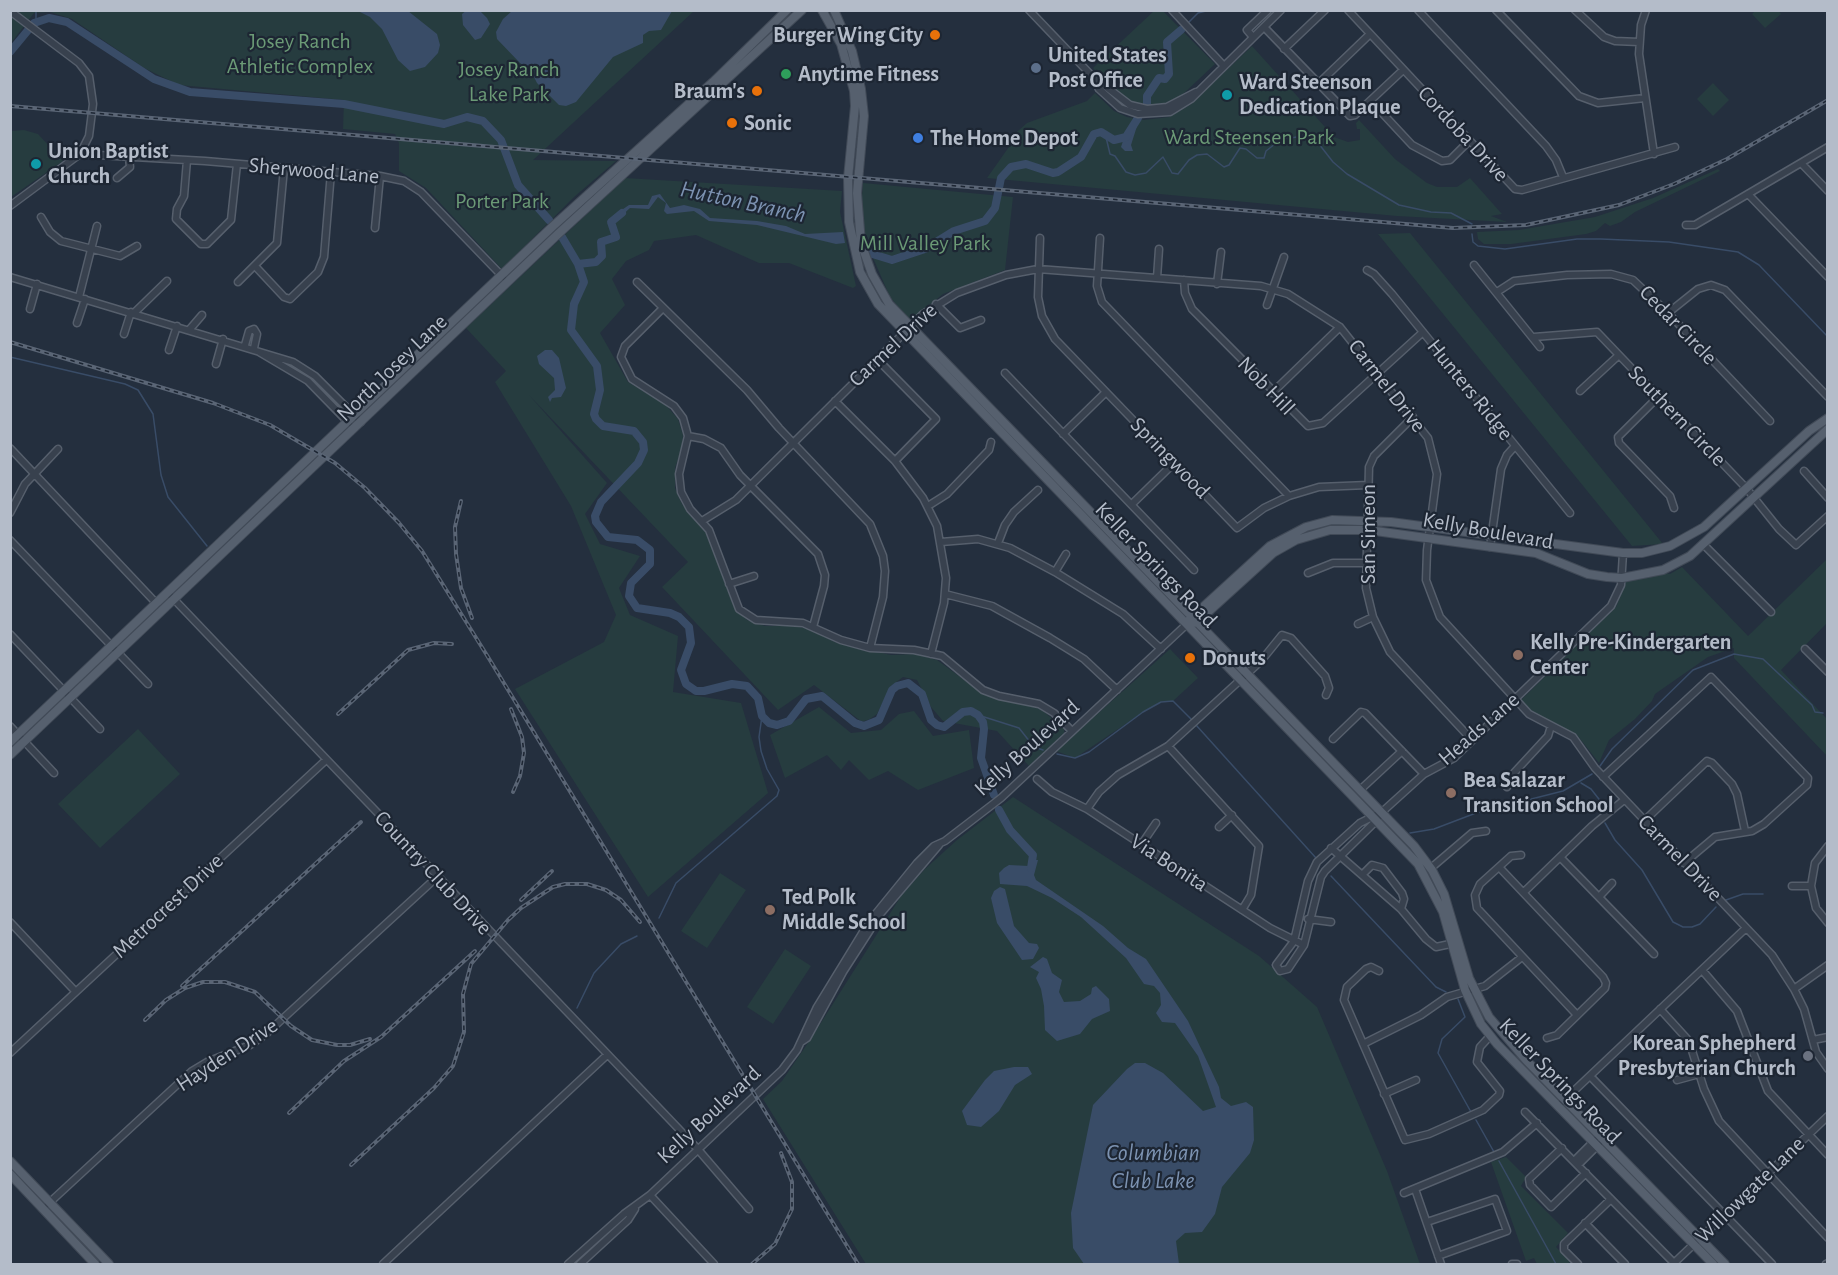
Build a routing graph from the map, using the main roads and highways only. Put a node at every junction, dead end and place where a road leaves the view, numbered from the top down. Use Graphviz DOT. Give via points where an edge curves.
graph roads {
  1 [pos="787,10"];
  2 [pos="802,10"];
  3 [pos="822,10"];
  4 [pos="834,10"];
  5 [pos="676,114"];
  6 [pos="852,138"];
  7 [pos="657,144"];
  8 [pos="860,160"];
  9 [pos="505,279"];
  10 [pos="875,280"];
  11 [pos="866,285"];
  12 [pos="906,331"];
  13 [pos="1827,418"];
  14 [pos="1827,429"];
  15 [pos="1242,575"];
  16 [pos="172,597"];
  17 [pos="1192,620"];
  18 [pos="115,650"];
  19 [pos="22,738"];
  20 [pos="10,742"];
  21 [pos="1310,745"];
  22 [pos="10,754"];
  23 [pos="10,1161"];
  24 [pos="10,1174"];
  25 [pos="47,1206"];
  26 [pos="1697,1241"];
  27 [pos="95,1264"];
  28 [pos="109,1264"];
  29 [pos="1713,1264"];
  30 [pos="1725,1264"];
  1 -- 5 [label="main road, North Josey Lane"];
  2 -- 7 [label="main road, North Josey Lane"];
  3 -- 6 [label="main road, Keller Springs Road" via="848,63 855,106"];
  4 -- 8 [label="main road, Keller Springs Road" via="852,51 861,89 864,116"];
  5 -- 7 [label="main road" via="678,118"];
  5 -- 9 [label="main road, North Josey Lane"];
  6 -- 8 [label="main road" via="854,155"];
  6 -- 11 [label="main road, Keller Springs Road" via="849,222 852,246"];
  7 -- 9 [label="main road, North Josey Lane"];
  8 -- 10 [label="main road, Keller Springs Road" via="858,223"];
  9 -- 16 [label="main road, North Josey Lane"];
  10 -- 11 [label="main road"];
  10 -- 12 [label="main road, Keller Springs Road"];
  11 -- 12 [label="main road, Keller Springs Road" via="883,311"];
  12 -- 17 [label="main road, Keller Springs Road"];
  13 -- 15 [label="main road, Kelly Boulevard" via="1704,527 1655,551 1623,553 1369,519 1332,520 1296,531 1270,546"];
  14 -- 15 [label="main road, Kelly Boulevard" via="1703,544 1672,567 1622,578 1588,574 1536,553 1368,530 1330,530 1307,536"];
  15 -- 17 [label="main road, Kelly Boulevard"];
  16 -- 18 [label="main road, North Josey Lane"];
  16 -- 18 [label="main road, North Josey Lane" via="158,604"];
  17 -- 21 [label="main road, Keller Springs Road"];
  18 -- 19 [label="main road, North Josey Lane"];
  19 -- 20 [label="main road, North Josey Lane"];
  19 -- 22 [label="main road, North Josey Lane"];
  21 -- 26 [label="main road, Keller Springs Road" via="1382,812 1431,868 1450,909 1479,1002 1498,1029"];
  21 -- 26 [label="main road, Keller Springs Road" via="1425,875 1443,912 1465,990 1490,1036"];
  23 -- 25 [label="main road"];
  24 -- 25 [label="main road"];
  25 -- 27 [label="main road"];
  25 -- 28 [label="main road"];
  26 -- 29 [label="main road, Keller Springs Road"];
  26 -- 30 [label="main road, Keller Springs Road"];
}
